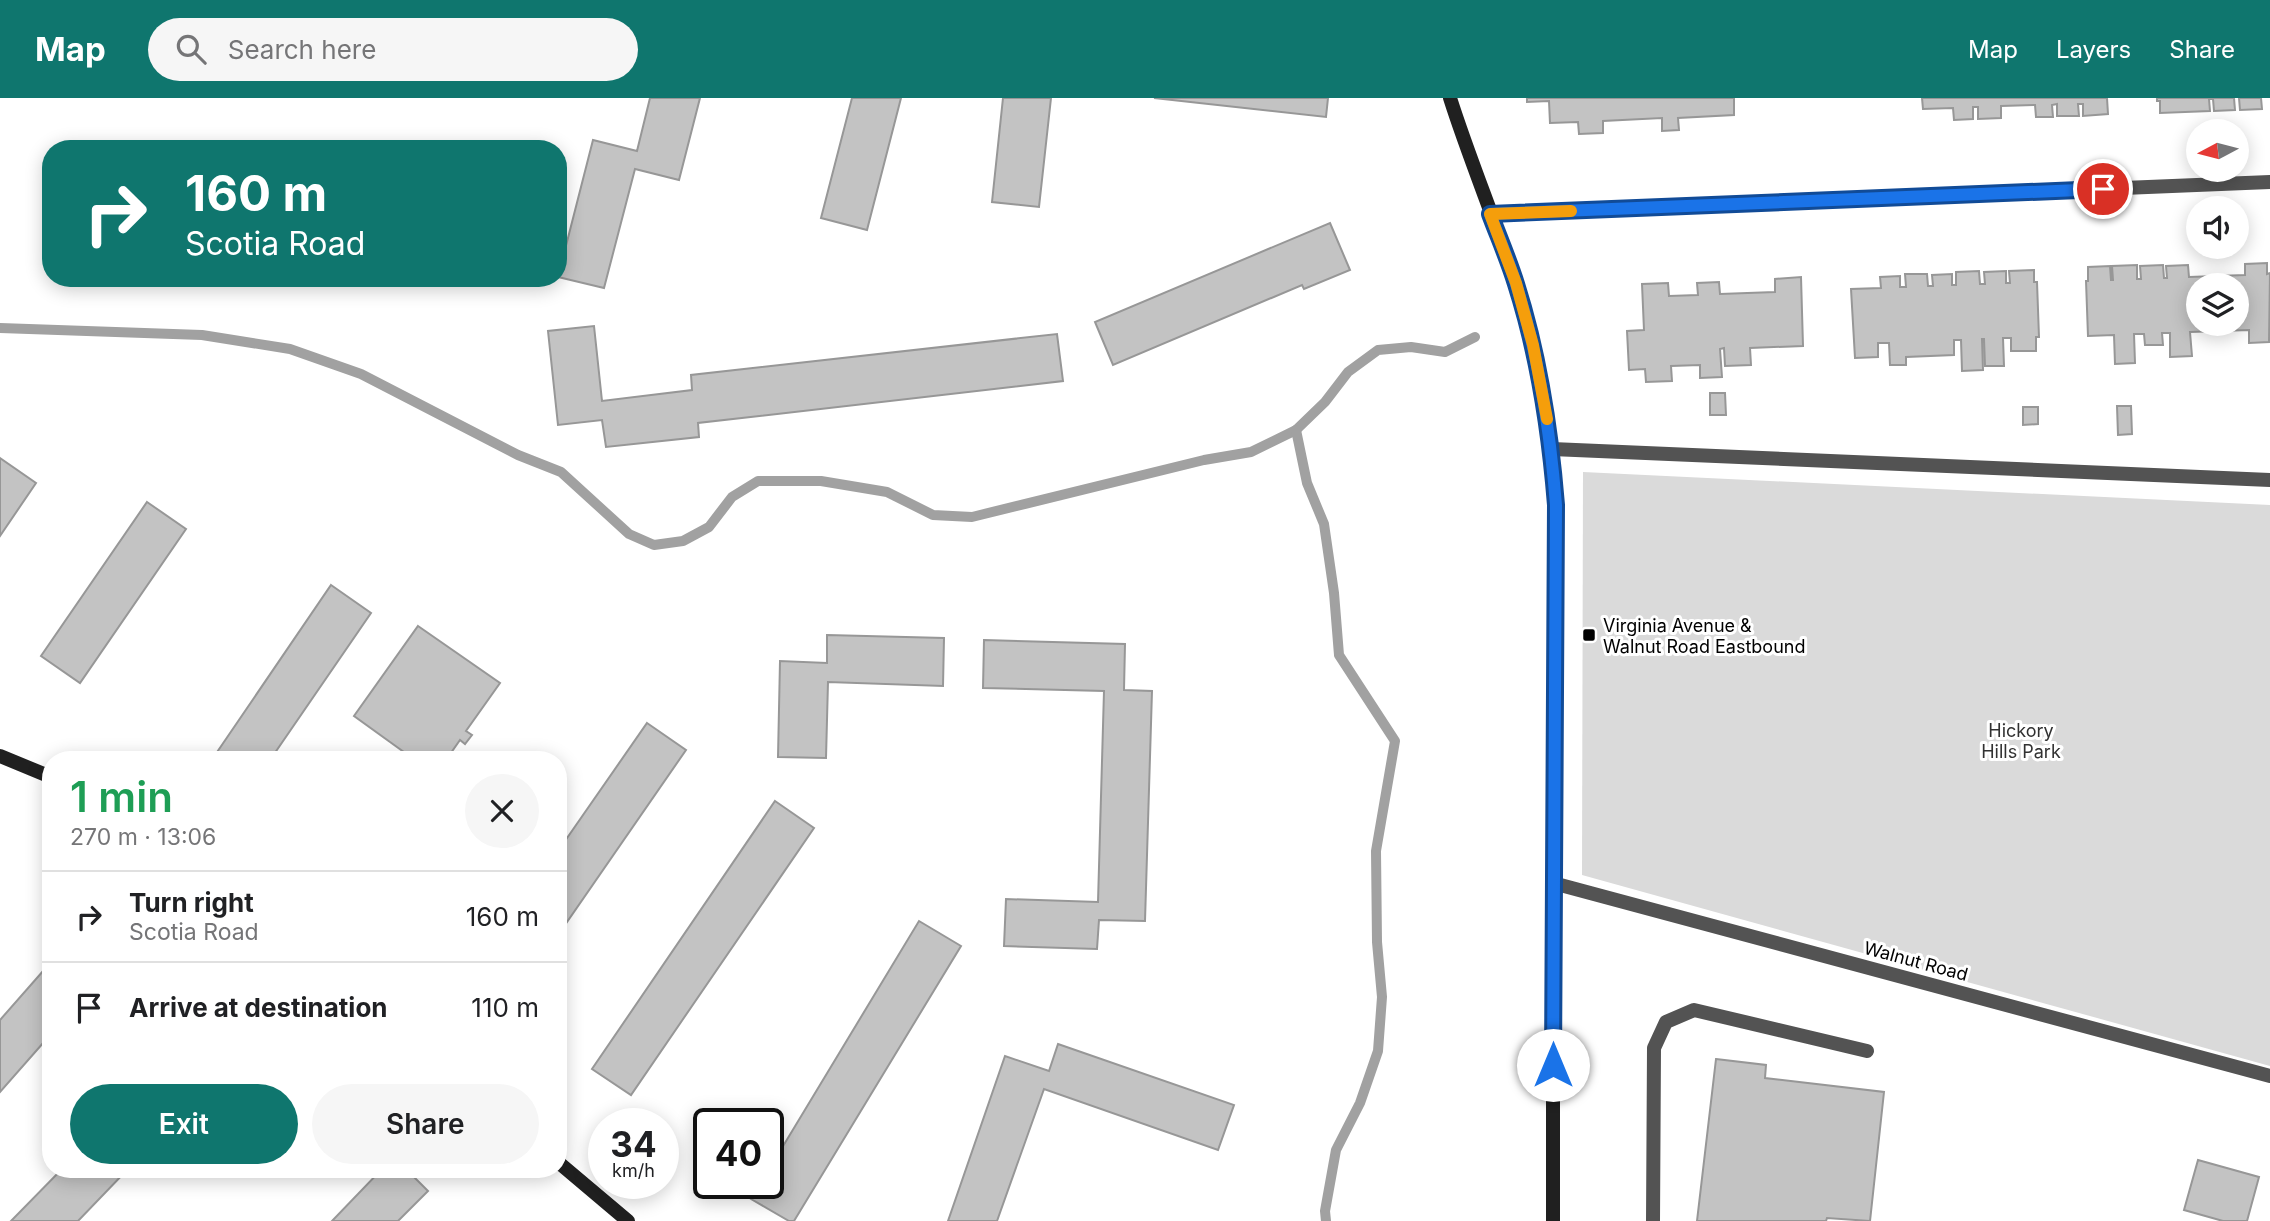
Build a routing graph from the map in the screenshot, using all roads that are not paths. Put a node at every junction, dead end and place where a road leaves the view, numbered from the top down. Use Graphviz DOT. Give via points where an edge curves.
graph roads {
  1 [pos="1450,98"];
  2 [pos="2270,182"];
  3 [pos="1490,214"];
  4 [pos="1552,449"];
  5 [pos="2270,481"];
  6 [pos="0,756"];
  7 [pos="42,773"];
  8 [pos="1553,883"];
  9 [pos="1867,1051"];
  10 [pos="2270,1076"];
  11 [pos="567,1170"];
  12 [pos="628,1221"];
  13 [pos="1553,1221"];
  14 [pos="1653,1221"];
  1 -- 3 [label="street"];
  2 -- 3 [label="street"];
  3 -- 4 [label="street" via="1533,345"];
  4 -- 5 [label="street"];
  4 -- 8 [label="street" via="1556,505"];
  6 -- 7 [label="street"];
  8 -- 10 [label="street, Walnut Road"];
  8 -- 13 [label="street"];
  9 -- 14 [label="street" via="1693,1010 1666,1022 1654,1048"];
  11 -- 12 [label="street"];
}
